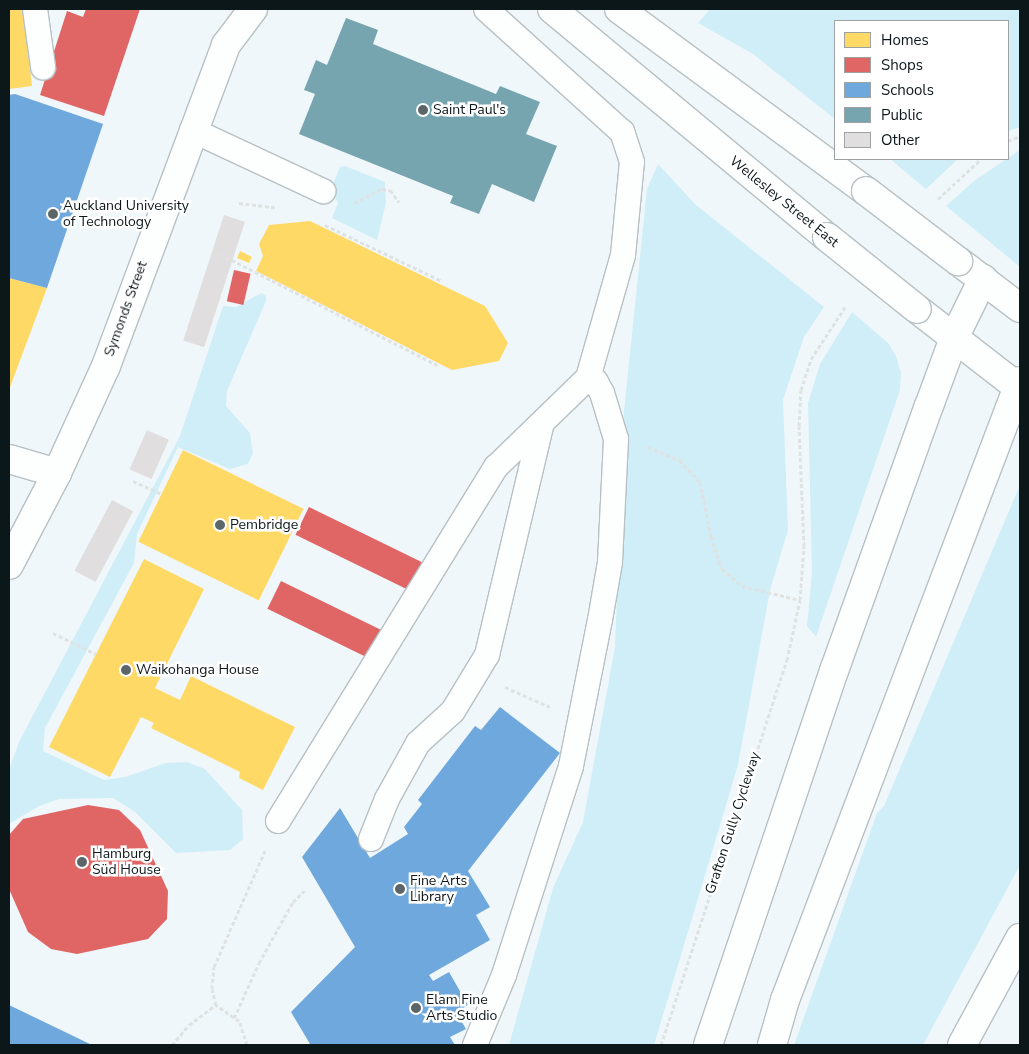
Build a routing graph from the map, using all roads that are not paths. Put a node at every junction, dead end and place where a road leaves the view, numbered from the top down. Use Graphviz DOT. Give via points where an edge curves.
graph roads {
  1 [pos="35,9"];
  2 [pos="228,9"];
  3 [pos="253,9"];
  4 [pos="486,9"];
  5 [pos="552,9"];
  6 [pos="619,9"];
  7 [pos="226,45"];
  8 [pos="43,67"];
  9 [pos="192,130"];
  10 [pos="323,190"];
  11 [pos="983,279"];
  12 [pos="1020,308"];
  13 [pos="954,338"];
  14 [pos="588,378"];
  15 [pos="1019,386"];
  16 [pos="540,427"];
  17 [pos="9,459"];
  18 [pos="57,473"];
  19 [pos="9,565"];
  20 [pos="278,821"];
  21 [pos="371,839"];
  22 [pos="1020,938"];
  23 [pos="475,1045"];
  24 [pos="708,1045"];
  25 [pos="772,1045"];
  26 [pos="962,1045"];
  1 -- 8 [label="lane"];
  2 -- 7 [label="main road, Symonds Street"];
  3 -- 7 [label="main road, Symonds Street"];
  4 -- 14 [label="lane" via="622,132 632,162 624,255"];
  5 -- 13 [label="main road, Wellesley Street East, bridge"];
  6 -- 11 [label="main road, bridge"];
  7 -- 9 [label="main road, Symonds Street"];
  9 -- 10 [label="lane"];
  9 -- 18 [label="main road, Symonds Street" via="106,366"];
  11 -- 12 [label="main road"];
  11 -- 13 [label="main road"];
  13 -- 15 [label="main road, Wellesley Street East"];
  13 -- 24 [label="main road" via="835,668"];
  14 -- 16 [label="lane"];
  14 -- 23 [label="lane" via="596,382 602,393 616,439 610,562 572,766 504,975"];
  15 -- 25 [label="main road" via="785,1000"];
  16 -- 20 [label="lane" via="496,466"];
  16 -- 21 [label="lane" via="487,655 453,711 418,743 387,799"];
  17 -- 18 [label="main road"];
  18 -- 19 [label="main road, Symonds Street"];
  22 -- 26 [label="main road"];
}
